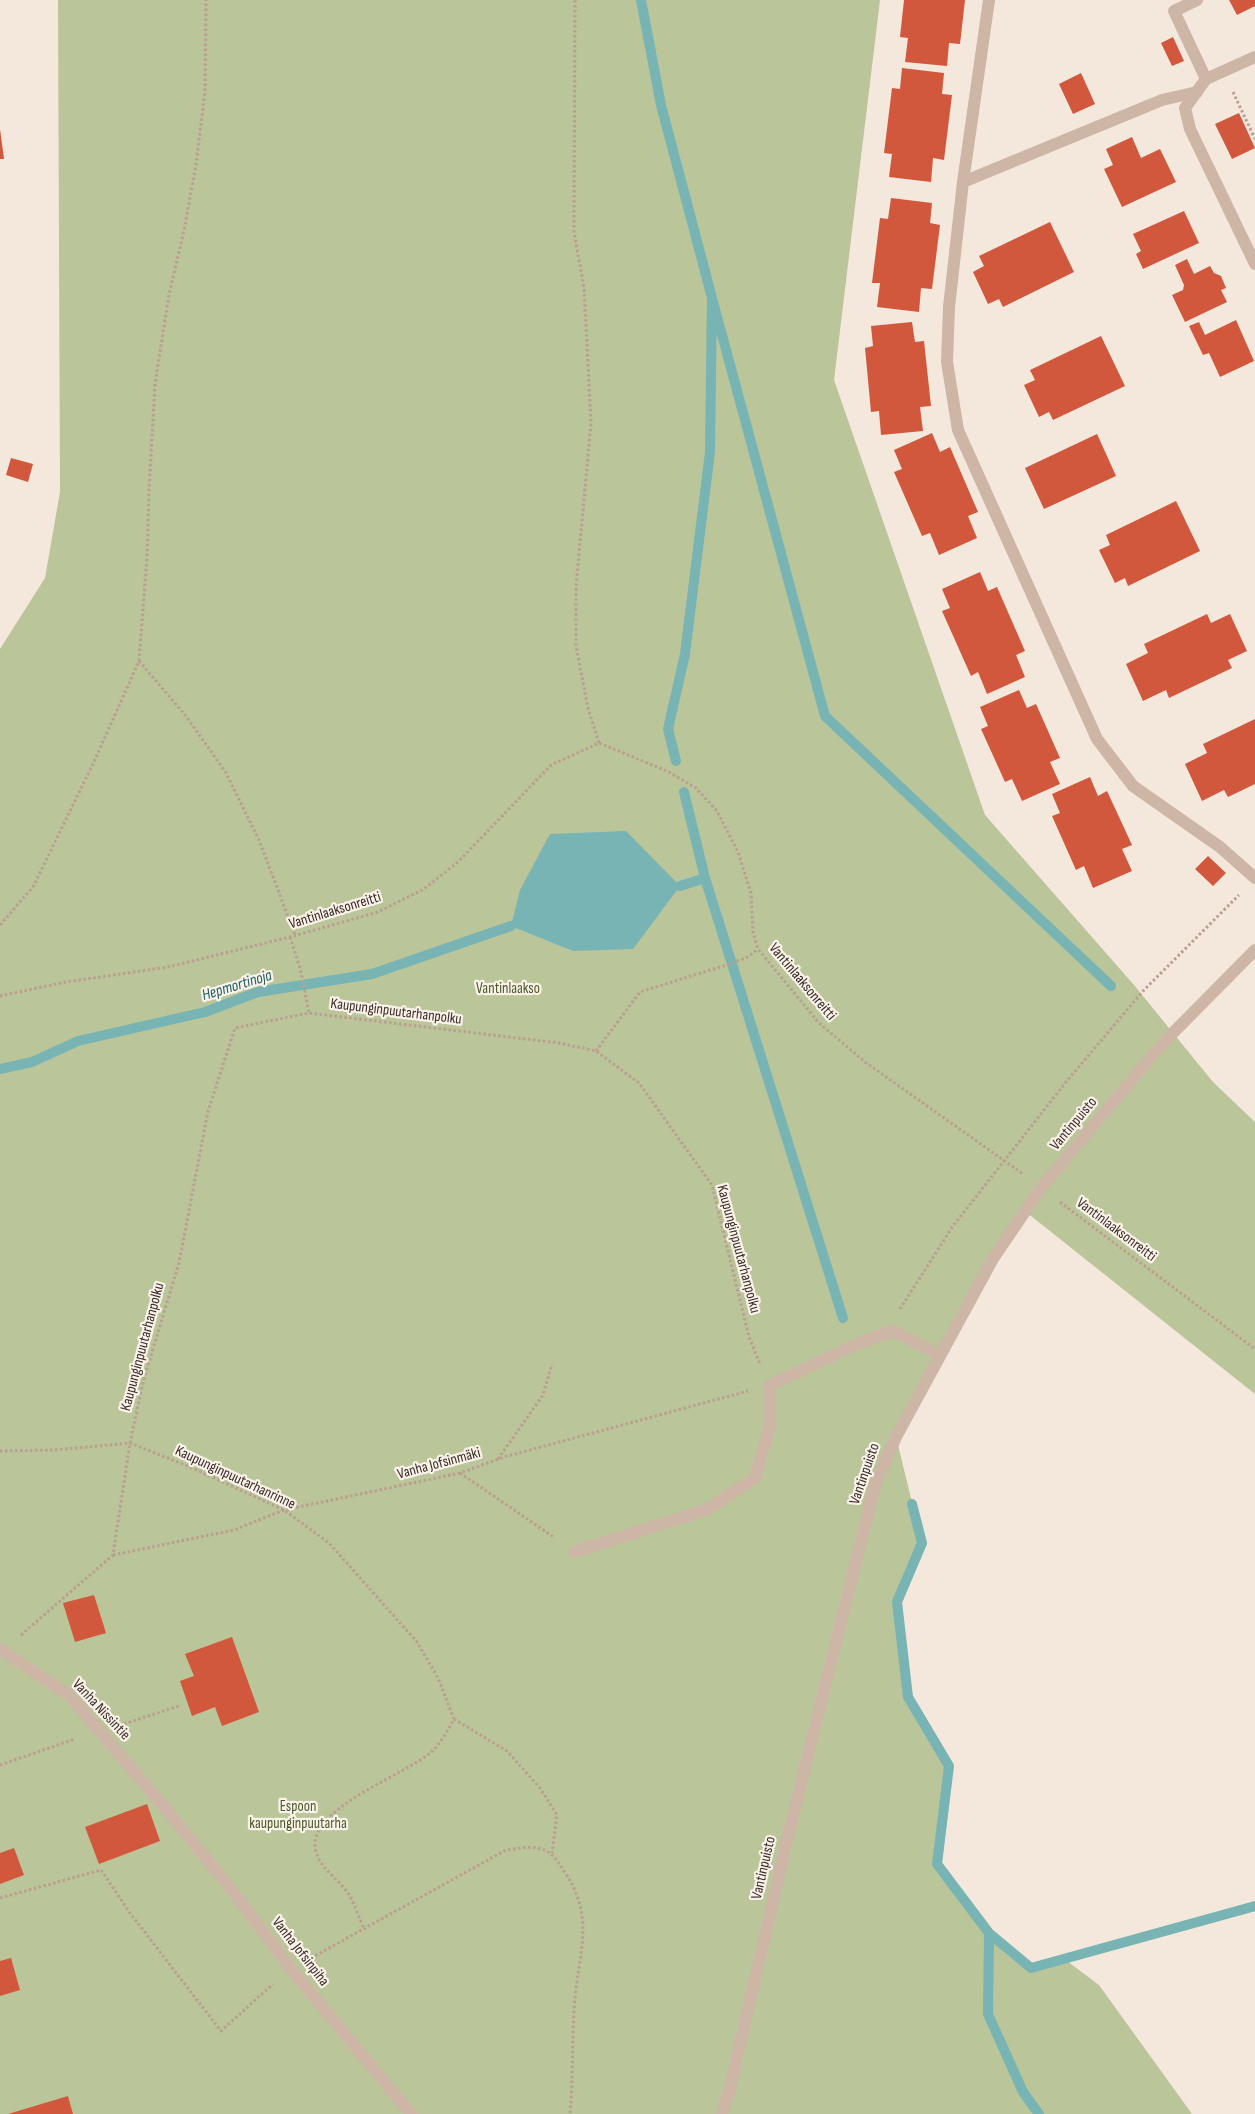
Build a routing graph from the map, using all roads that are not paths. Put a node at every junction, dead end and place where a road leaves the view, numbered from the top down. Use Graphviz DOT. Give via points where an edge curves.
graph roads {
  1 [pos="989,0"];
  2 [pos="1196,0"];
  3 [pos="1255,57"];
  4 [pos="1206,79"];
  5 [pos="1197,92"];
  6 [pos="963,182"];
  7 [pos="1255,264"];
  8 [pos="1255,878"];
  9 [pos="1255,950"];
  10 [pos="940,1355"];
  11 [pos="574,1552"];
  12 [pos="1,1649"];
  13 [pos="165,1808"];
  14 [pos="411,2114"];
  15 [pos="722,2114"];
  1 -- 6 [label="street"];
  2 -- 4 [label="street" via="1174,11"];
  3 -- 4 [label="street"];
  4 -- 5 [label="street"];
  5 -- 6 [label="street" via="1162,100"];
  5 -- 7 [label="street" via="1185,108 1190,129"];
  6 -- 8 [label="street" via="949,307 947,362 958,430 1096,739 1133,786 1220,847"];
  9 -- 10 [label="street, Vantinpuisto" via="1162,1044 1042,1188 994,1257"];
  10 -- 11 [label="street" via="893,1331 869,1338 770,1385 770,1425 755,1478 706,1510"];
  10 -- 15 [label="street, Vantinpuisto" via="896,1437 875,1485"];
  12 -- 13 [label="street, Vanha Nissintie" via="70,1696"];
  13 -- 14 [label="street, Vanha Jofsinpiha" via="291,1969"];
}
